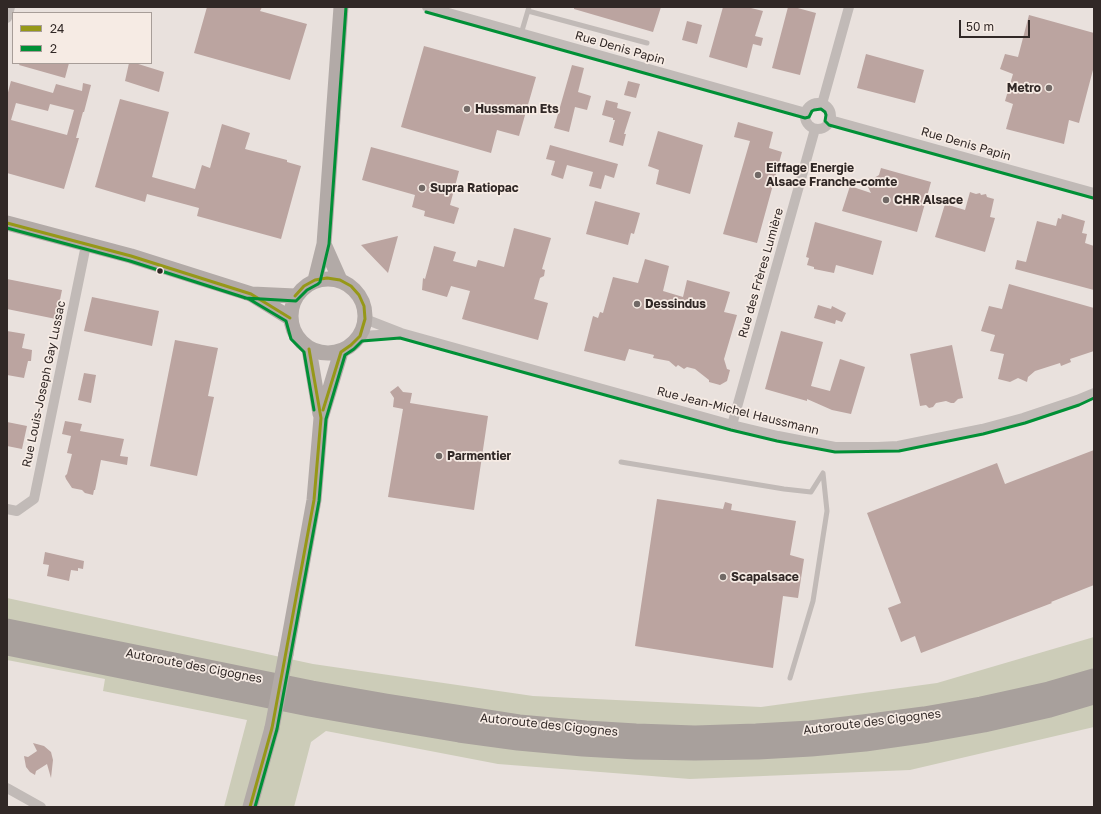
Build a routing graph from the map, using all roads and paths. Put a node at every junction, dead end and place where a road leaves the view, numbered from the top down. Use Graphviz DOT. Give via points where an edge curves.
graph roads {
  1 [pos="10,7"];
  2 [pos="341,7"];
  3 [pos="427,7"];
  4 [pos="848,7"];
  5 [pos="528,9"];
  6 [pos="7,18"];
  7 [pos="521,34"];
  8 [pos="647,43"];
  9 [pos="822,104"];
  10 [pos="806,113"];
  11 [pos="830,120"];
  12 [pos="815,129"];
  13 [pos="1094,194"];
  14 [pos="7,223"];
  15 [pos="324,244"];
  16 [pos="86,245"];
  17 [pos="315,280"];
  18 [pos="340,280"];
  19 [pos="251,294"];
  20 [pos="295,296"];
  21 [pos="290,318"];
  22 [pos="365,319"];
  23 [pos="401,333"];
  24 [pos="360,336"];
  25 [pos="310,350"];
  26 [pos="341,352"];
  27 [pos="1094,393"];
  28 [pos="321,418"];
  29 [pos="732,425"];
  30 [pos="621,462"];
  31 [pos="7,509"];
  32 [pos="7,628"];
  33 [pos="7,646"];
  34 [pos="790,678"];
  35 [pos="1094,678"];
  36 [pos="1094,695"];
  37 [pos="7,788"];
  38 [pos="41,807"];
  39 [pos="250,807"];
  1 -- 6 [label="street"];
  2 -- 15 [label="main road"];
  3 -- 7 [label="street, Rue Denis Papin"];
  4 -- 9 [label="street"];
  5 -- 7 [label="lane"];
  5 -- 8 [label="lane"];
  7 -- 10 [label="street, Rue Denis Papin"];
  9 -- 10 [label="street" via="812,105"];
  9 -- 11 [label="street" via="829,110"];
  10 -- 12 [label="street" via="807,123"];
  11 -- 12 [label="street" via="824,127"];
  11 -- 13 [label="street, Rue Denis Papin"];
  12 -- 29 [label="street, Rue des Frères Lumière"];
  14 -- 16 [label="main road"];
  15 -- 17 [label="main road"];
  15 -- 18 [label="main road"];
  16 -- 19 [label="main road" via="131,256"];
  16 -- 31 [label="street, Rue Louis-Joseph Gay Lussac" via="34,499 17,511"];
  17 -- 18 [label="main road"];
  17 -- 20 [label="main road" via="304,286"];
  18 -- 22 [label="main road" via="351,286 359,295 364,306"];
  19 -- 20 [label="main road"];
  19 -- 21 [label="main road"];
  20 -- 21 [label="main road"];
  21 -- 25 [label="main road" via="295,336"];
  22 -- 23 [label="street, Rue Jean-Michel Haussmann"];
  22 -- 24 [label="main road"];
  23 -- 24 [label="street, Rue Jean-Michel Haussmann"];
  23 -- 29 [label="street, Rue Jean-Michel Haussmann"];
  24 -- 26 [label="main road"];
  25 -- 26 [label="main road" via="325,354"];
  25 -- 28 [label="main road"];
  26 -- 28 [label="main road"];
  27 -- 29 [label="street, Rue Jean-Michel Haussmann" via="982,429 898,446 835,447"];
  28 -- 39 [label="main road, bridge" via="314,500 286,654 272,728"];
  30 -- 34 [label="lane" via="811,492 824,473 827,511 813,601"];
  32 -- 35 [label="highway, Autoroute des Cigognes" via="386,704 519,724 636,733 756,733 863,724 981,706"];
  33 -- 36 [label="highway, Autoroute des Cigognes" via="390,722 518,741 636,750 758,750 865,742 984,722 1050,708"];
  37 -- 38 [label="street"];
}
